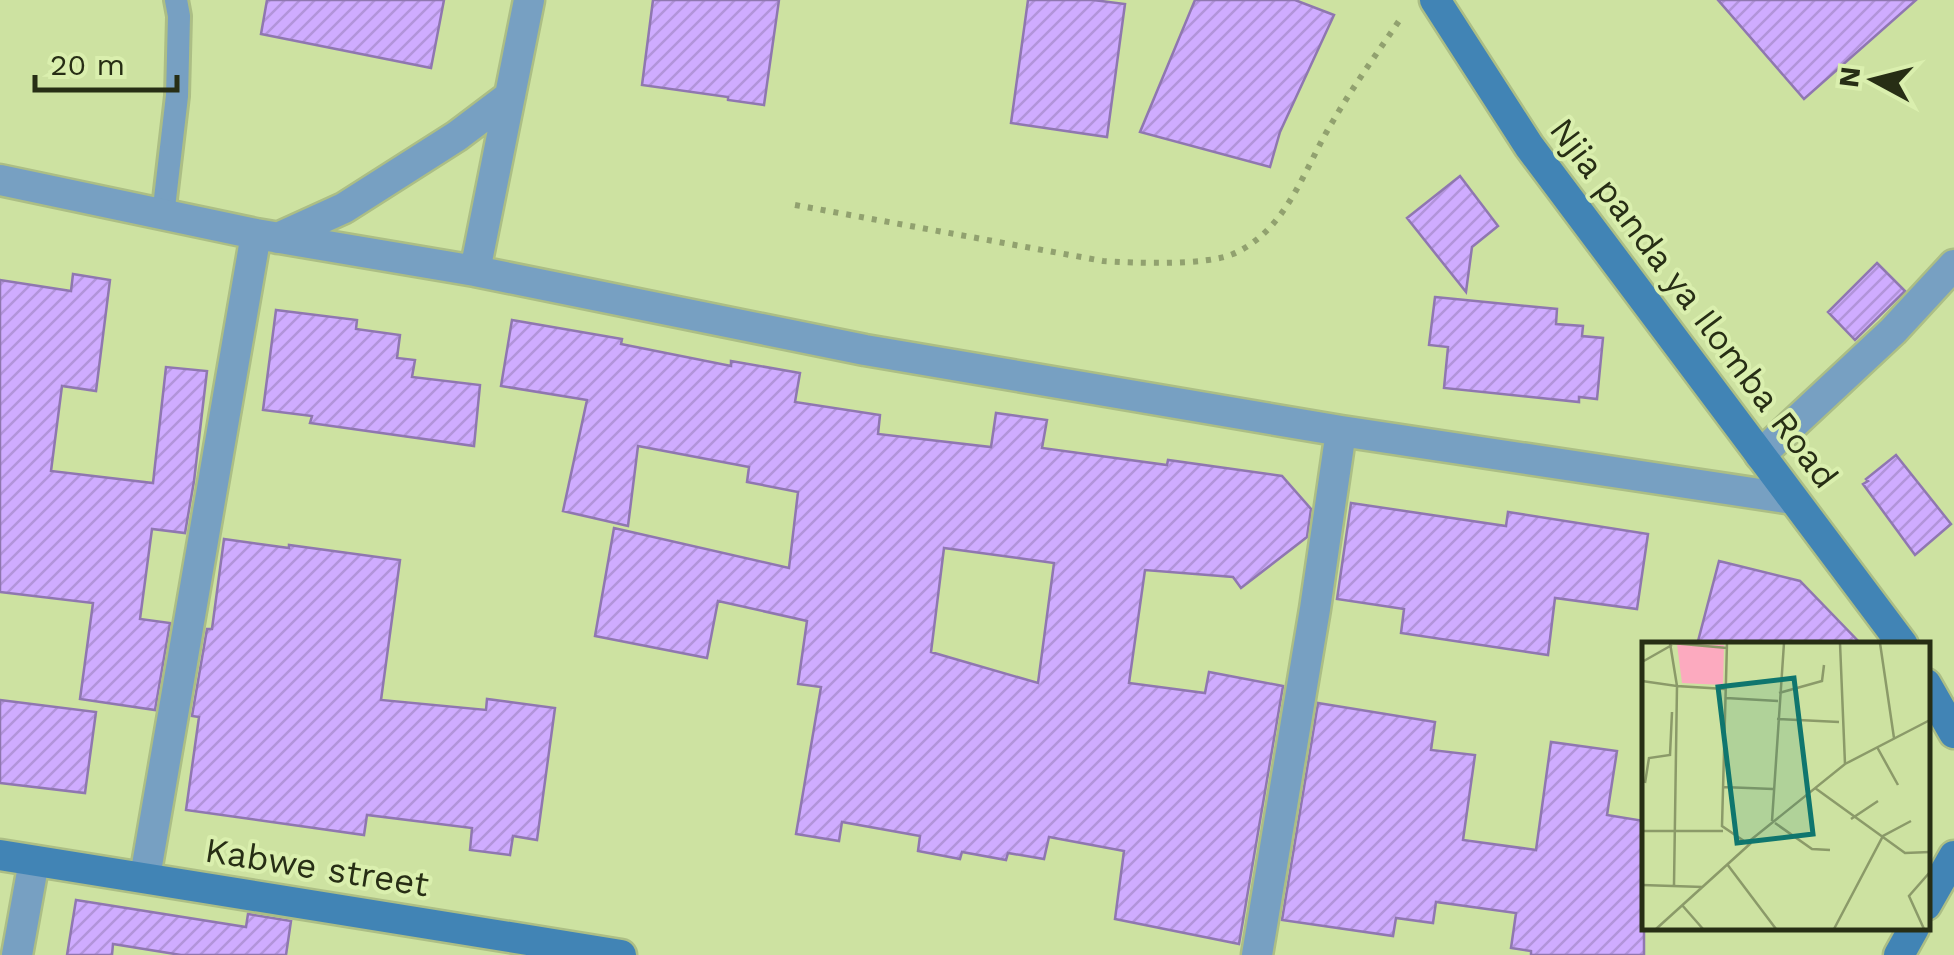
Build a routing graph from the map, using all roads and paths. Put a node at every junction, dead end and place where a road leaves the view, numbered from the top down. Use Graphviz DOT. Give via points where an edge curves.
graph roads {
  1 [pos="176,0"];
  2 [pos="529,0"];
  3 [pos="1435,0"];
  4 [pos="1403,15"];
  5 [pos="510,96"];
  6 [pos="0,180"];
  7 [pos="795,205"];
  8 [pos="163,216"];
  9 [pos="267,236"];
  10 [pos="1954,265"];
  11 [pos="475,270"];
  12 [pos="1341,431"];
  13 [pos="1760,455"];
  14 [pos="1792,499"];
  15 [pos="1900,642"];
  16 [pos="1929,689"];
  17 [pos="1954,733"];
  18 [pos="0,855"];
  19 [pos="1954,856"];
  20 [pos="34,861"];
  21 [pos="144,878"];
  22 [pos="1929,900"];
  23 [pos="1913,930"];
  24 [pos="16,955"];
  25 [pos="621,955"];
  26 [pos="1257,955"];
  27 [pos="1898,955"];
  1 -- 8 [label="lane" via="178,96"];
  2 -- 5 [label="street"];
  3 -- 13 [label="main road, Njia panda ya Ilomba Road" via="1530,146"];
  4 -- 7 [label="path" via="1271,229 1229,256 1103,261"];
  5 -- 9 [label="street" via="344,208"];
  5 -- 11 [label="street"];
  6 -- 8 [label="street"];
  8 -- 9 [label="street"];
  9 -- 11 [label="street"];
  9 -- 21 [label="street"];
  10 -- 13 [label="street"];
  11 -- 12 [label="street" via="865,350"];
  12 -- 14 [label="street"];
  12 -- 26 [label="street"];
  13 -- 14 [label="main road, Njia panda ya Ilomba Road"];
  14 -- 15 [label="main road, Njia panda ya Ilomba Road"];
  16 -- 17 [label="main road"];
  18 -- 20 [label="main road, Kabwe street"];
  19 -- 22 [label="main road"];
  20 -- 21 [label="main road, Kabwe street"];
  20 -- 24 [label="street"];
  21 -- 25 [label="main road, Kabwe street"];
  23 -- 27 [label="main road"];
}
